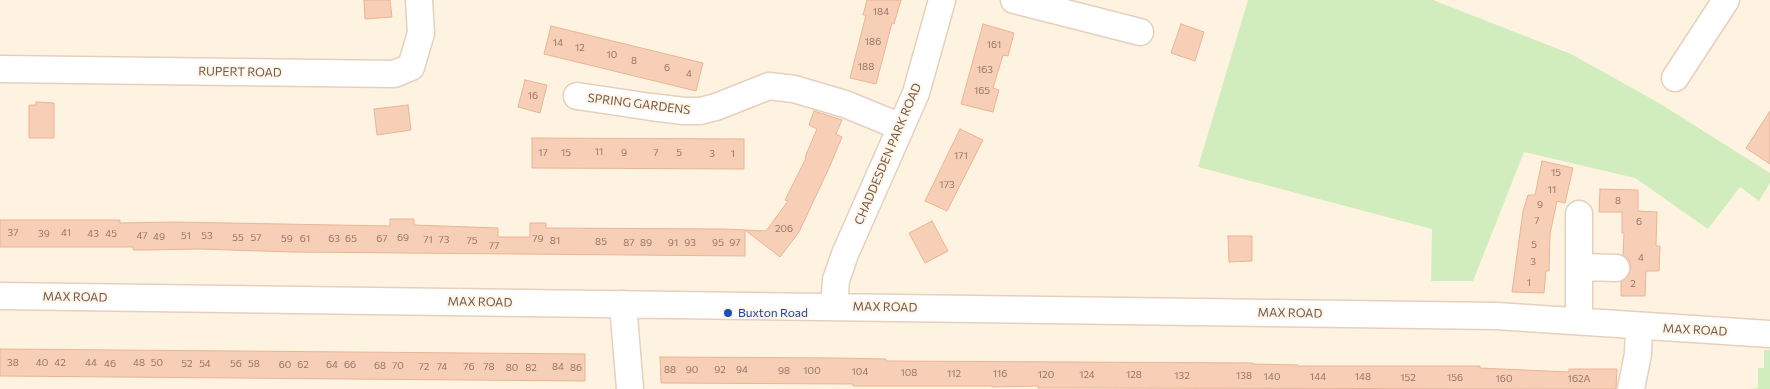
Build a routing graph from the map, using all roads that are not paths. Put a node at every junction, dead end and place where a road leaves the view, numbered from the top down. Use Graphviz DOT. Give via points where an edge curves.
graph roads {
  1 [pos="419,0"];
  2 [pos="942,0"];
  3 [pos="1014,0"];
  4 [pos="1726,0"];
  5 [pos="1140,32"];
  6 [pos="0,69"];
  7 [pos="1675,78"];
  8 [pos="577,96"];
  9 [pos="901,127"];
  10 [pos="1579,214"];
  11 [pos="1579,267"];
  12 [pos="1616,268"];
  13 [pos="0,296"];
  14 [pos="623,304"];
  15 [pos="834,306"];
  16 [pos="1579,320"];
  17 [pos="1639,326"];
  18 [pos="1770,334"];
  19 [pos="630,389"];
  20 [pos="1631,389"];
  1 -- 6 [label="street, RUPERT ROAD" via="421,33 411,67 394,74"];
  2 -- 9 [label="street, CHADDESDEN PARK ROAD" via="916,93"];
  3 -- 5 [label="street"];
  4 -- 7 [label="street"];
  8 -- 9 [label="street, SPRING GARDENS" via="700,111 768,86 794,89 844,104"];
  9 -- 15 [label="street, CHADDESDEN PARK ROAD" via="845,254 836,280"];
  10 -- 11 [label="street"];
  11 -- 12 [label="street"];
  11 -- 16 [label="street"];
  13 -- 14 [label="street, MAX ROAD"];
  14 -- 15 [label="street, MAX ROAD"];
  14 -- 19 [label="street"];
  15 -- 16 [label="street, MAX ROAD"];
  16 -- 17 [label="street, MAX ROAD"];
  17 -- 18 [label="street, MAX ROAD"];
  17 -- 20 [label="street" via="1638,354"];
}
